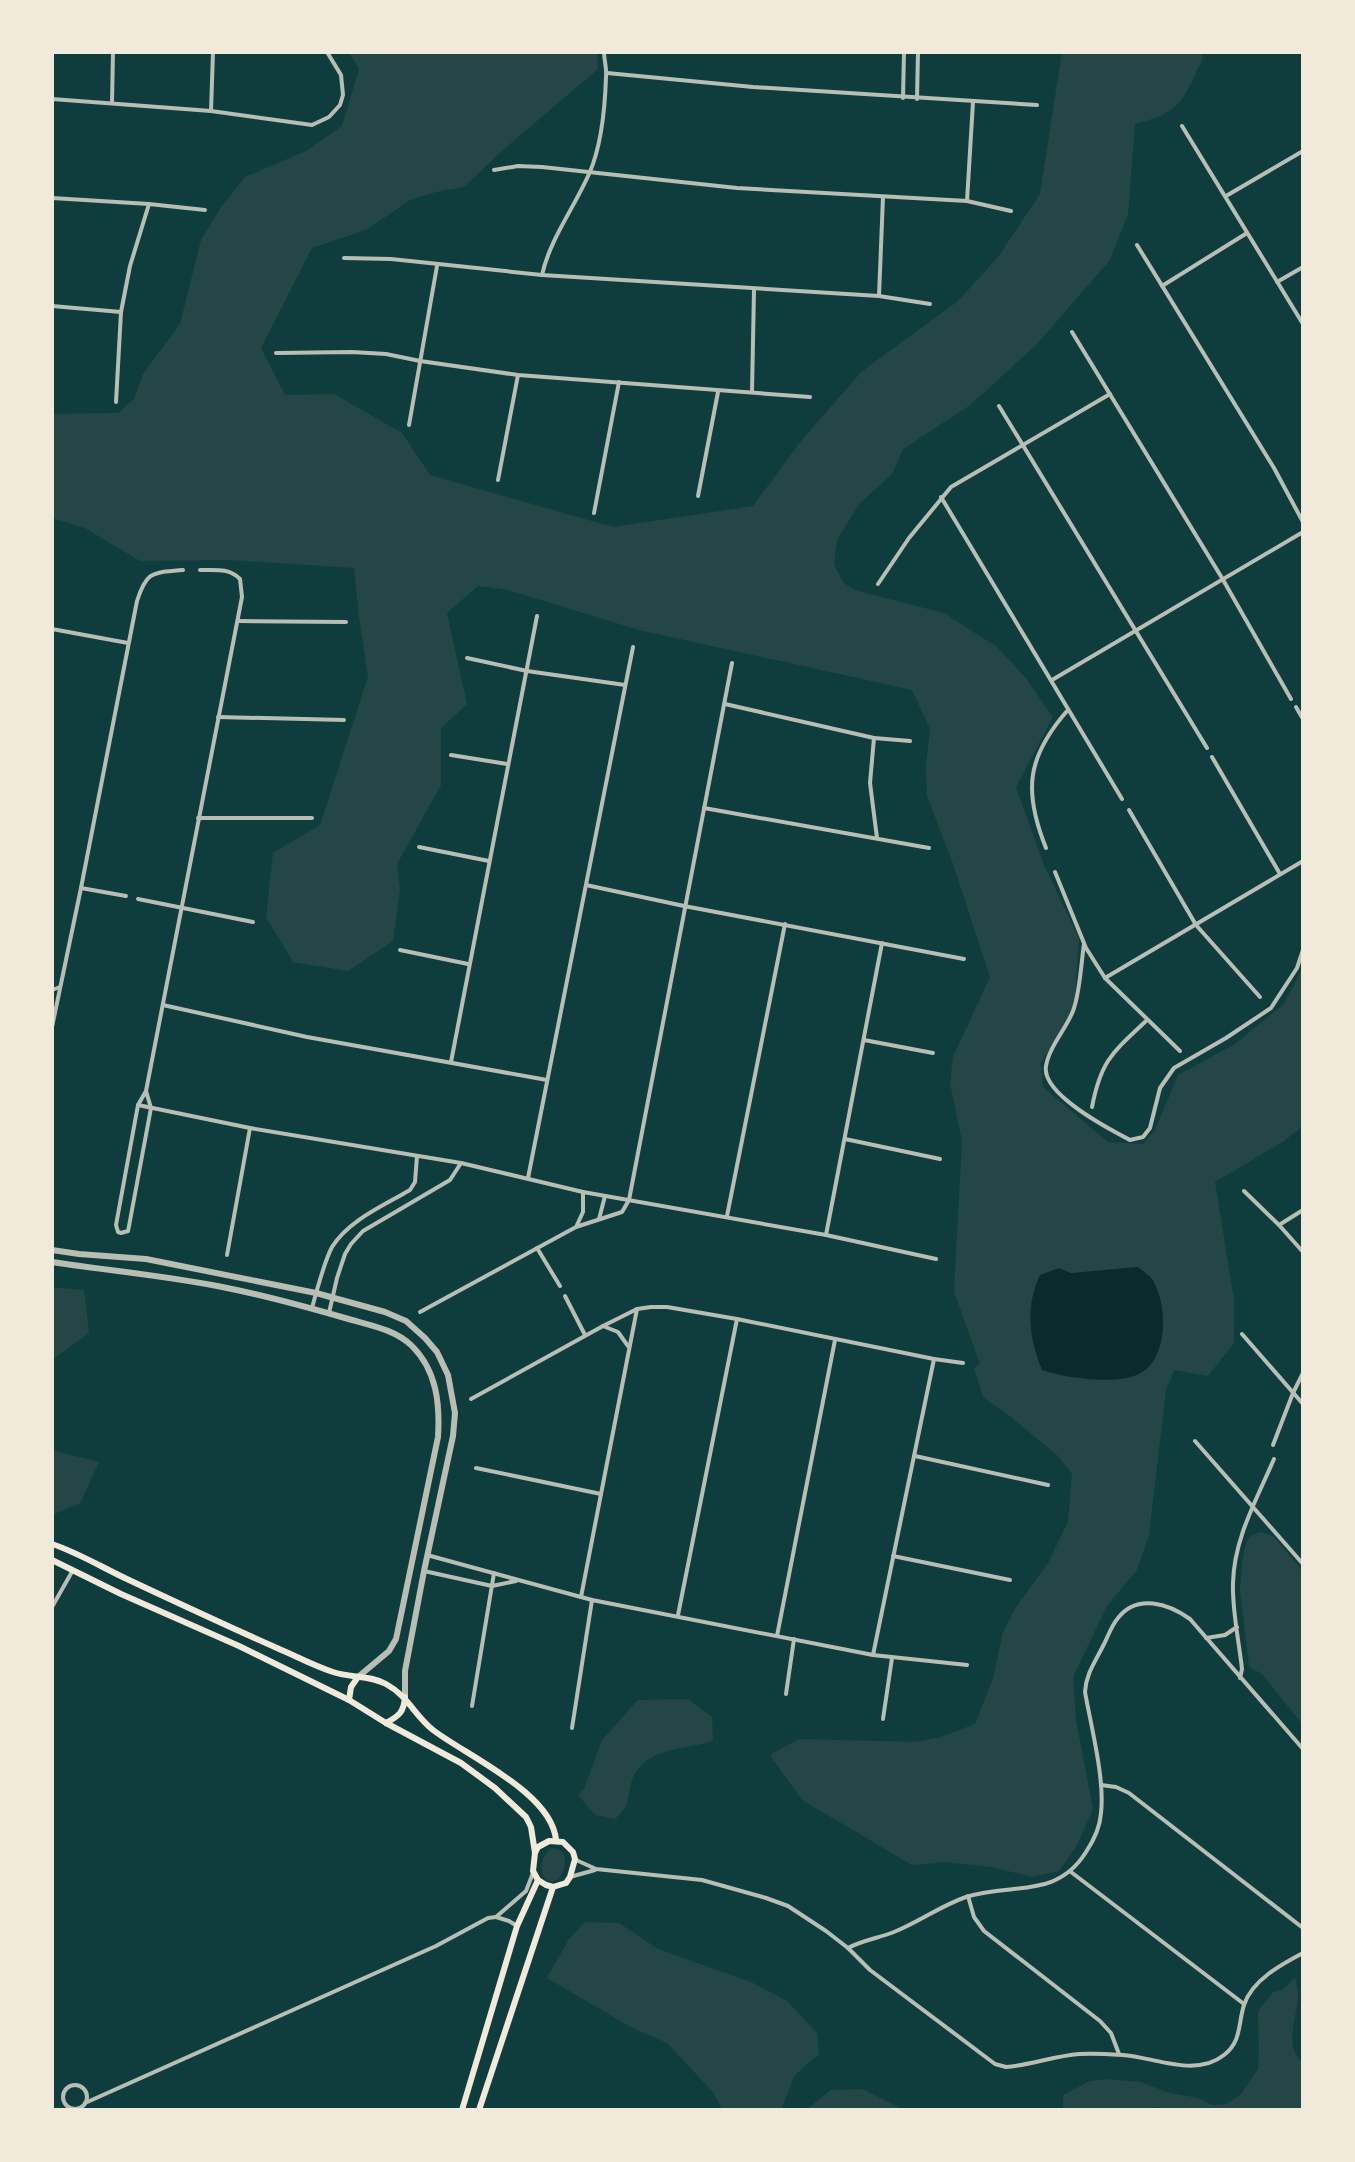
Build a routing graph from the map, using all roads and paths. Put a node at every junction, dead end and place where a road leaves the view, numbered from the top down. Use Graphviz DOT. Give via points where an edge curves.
graph roads {
  1 [pos="113,52"];
  2 [pos="213,52"];
  3 [pos="327,52"];
  4 [pos="604,52"];
  5 [pos="904,52"];
  6 [pos="918,52"];
  7 [pos="607,73"];
  8 [pos="903,98"];
  9 [pos="52,99"];
  10 [pos="917,99"];
  11 [pos="973,102"];
  12 [pos="112,103"];
  13 [pos="1037,105"];
  14 [pos="211,111"];
  15 [pos="1182,126"];
  16 [pos="1303,151"];
  17 [pos="494,170"];
  18 [pos="590,171"];
  19 [pos="1225,196"];
  20 [pos="883,197"];
  21 [pos="52,198"];
  22 [pos="967,201"];
  23 [pos="149,204"];
  24 [pos="205,210"];
  25 [pos="1011,211"];
  26 [pos="1247,233"];
  27 [pos="1137,245"];
  28 [pos="344,258"];
  29 [pos="437,265"];
  30 [pos="1303,267"];
  31 [pos="542,275"];
  32 [pos="1277,282"];
  33 [pos="1162,286"];
  34 [pos="754,290"];
  35 [pos="879,296"];
  36 [pos="930,304"];
  37 [pos="52,306"];
  38 [pos="121,312"];
  39 [pos="1303,324"];
  40 [pos="1072,332"];
  41 [pos="276,353"];
  42 [pos="420,361"];
  43 [pos="518,375"];
  44 [pos="619,382"];
  45 [pos="718,391"];
  46 [pos="752,393"];
  47 [pos="1110,393"];
  48 [pos="810,397"];
  49 [pos="116,402"];
  50 [pos="999,406"];
  51 [pos="409,425"];
  52 [pos="1024,446"];
  53 [pos="498,480"];
  54 [pos="698,496"];
  55 [pos="941,497"];
  56 [pos="594,513"];
  57 [pos="1303,522"];
  58 [pos="1303,532"];
  59 [pos="183,570"];
  60 [pos="200,570"];
  61 [pos="1222,578"];
  62 [pos="878,584"];
  63 [pos="537,616"];
  64 [pos="238,621"];
  65 [pos="346,622"];
  66 [pos="52,629"];
  67 [pos="1136,632"];
  68 [pos="128,643"];
  69 [pos="633,647"];
  70 [pos="467,658"];
  71 [pos="732,663"];
  72 [pos="527,671"];
  73 [pos="1052,680"];
  74 [pos="625,685"];
  75 [pos="1291,699"];
  76 [pos="725,704"];
  77 [pos="1296,707"];
  78 [pos="1068,710"];
  79 [pos="217,717"];
  80 [pos="1303,719"];
  81 [pos="344,720"];
  82 [pos="874,738"];
  83 [pos="910,741"];
  84 [pos="1207,748"];
  85 [pos="451,755"];
  86 [pos="1212,757"];
  87 [pos="508,764"];
  88 [pos="1122,799"];
  89 [pos="704,808"];
  90 [pos="1129,810"];
  91 [pos="198,818"];
  92 [pos="312,818"];
  93 [pos="877,838"];
  94 [pos="419,847"];
  95 [pos="929,848"];
  96 [pos="1046,848"];
  97 [pos="489,861"];
  98 [pos="1303,861"];
  99 [pos="1055,872"];
  100 [pos="1280,874"];
  101 [pos="586,885"];
  102 [pos="81,888"];
  103 [pos="126,896"];
  104 [pos="138,899"];
  105 [pos="684,906"];
  106 [pos="181,908"];
  107 [pos="253,922"];
  108 [pos="785,924"];
  109 [pos="1196,925"];
  110 [pos="883,943"];
  111 [pos="1084,944"];
  112 [pos="400,950"];
  113 [pos="1303,950"];
  114 [pos="964,959"];
  115 [pos="469,964"];
  116 [pos="1105,978"];
  117 [pos="60,987"];
  118 [pos="52,990"];
  119 [pos="1260,997"];
  120 [pos="163,1005"];
  121 [pos="53,1017"];
  122 [pos="1147,1020"];
  123 [pos="52,1027"];
  124 [pos="864,1040"];
  125 [pos="1180,1051"];
  126 [pos="933,1053"];
  127 [pos="451,1062"];
  128 [pos="547,1080"];
  129 [pos="146,1091"];
  130 [pos="138,1105"];
  131 [pos="1092,1107"];
  132 [pos="151,1108"];
  133 [pos="250,1128"];
  134 [pos="845,1139"];
  135 [pos="417,1156"];
  136 [pos="940,1159"];
  137 [pos="461,1163"];
  138 [pos="528,1178"];
  139 [pos="1244,1191"];
  140 [pos="583,1192"];
  141 [pos="605,1196"];
  142 [pos="629,1200"];
  143 [pos="1303,1210"];
  144 [pos="727,1217"];
  145 [pos="599,1219"];
  146 [pos="1279,1225"];
  147 [pos="576,1227"];
  148 [pos="826,1235"];
  149 [pos="537,1248"];
  150 [pos="52,1250"];
  151 [pos="1303,1252"];
  152 [pos="227,1255"];
  153 [pos="936,1259"];
  154 [pos="52,1262"];
  155 [pos="560,1286"];
  156 [pos="316,1293"];
  157 [pos="565,1296"];
  158 [pos="333,1298"];
  159 [pos="312,1308"];
  160 [pos="637,1309"];
  161 [pos="420,1312"];
  162 [pos="329,1313"];
  163 [pos="737,1319"];
  164 [pos="603,1326"];
  165 [pos="1242,1334"];
  166 [pos="585,1335"];
  167 [pos="835,1340"];
  168 [pos="629,1348"];
  169 [pos="934,1359"];
  170 [pos="963,1363"];
  171 [pos="1303,1373"];
  172 [pos="1293,1393"];
  173 [pos="471,1399"];
  174 [pos="1303,1404"];
  175 [pos="1195,1441"];
  176 [pos="1273,1445"];
  177 [pos="915,1456"];
  178 [pos="1274,1459"];
  179 [pos="476,1468"];
  180 [pos="1048,1485"];
  181 [pos="601,1494"];
  182 [pos="1254,1507"];
  183 [pos="52,1544"];
  184 [pos="427,1555"];
  185 [pos="893,1556"];
  186 [pos="52,1560"];
  187 [pos="1303,1564"];
  188 [pos="73,1570"];
  189 [pos="424,1571"];
  190 [pos="494,1573"];
  191 [pos="1010,1580"];
  192 [pos="518,1581"];
  193 [pos="492,1586"];
  194 [pos="581,1597"];
  195 [pos="592,1600"];
  196 [pos="52,1607"];
  197 [pos="678,1616"];
  198 [pos="1238,1626"];
  199 [pos="777,1636"];
  200 [pos="1206,1638"];
  201 [pos="794,1639"];
  202 [pos="873,1655"];
  203 [pos="892,1658"];
  204 [pos="967,1665"];
  205 [pos="358,1677"];
  206 [pos="1240,1678"];
  207 [pos="786,1694"];
  208 [pos="405,1697"];
  209 [pos="349,1700"];
  210 [pos="472,1706"];
  211 [pos="883,1719"];
  212 [pos="386,1723"];
  213 [pos="572,1728"];
  214 [pos="1303,1749"];
  215 [pos="1101,1785"];
  216 [pos="556,1840"];
  217 [pos="535,1853"];
  218 [pos="575,1859"];
  219 [pos="596,1869"];
  220 [pos="533,1871"];
  221 [pos="1071,1872"];
  222 [pos="570,1877"];
  223 [pos="538,1880"];
  224 [pos="553,1887"];
  225 [pos="968,1896"];
  226 [pos="496,1917"];
  227 [pos="517,1926"];
  228 [pos="1303,1928"];
  229 [pos="848,1948"];
  230 [pos="1303,1953"];
  231 [pos="1244,2004"];
  232 [pos="1119,2054"];
  233 [pos="85,2103"];
  234 [pos="68,2109"];
  235 [pos="462,2110"];
  236 [pos="479,2110"];
  1 -- 12 [label="street"];
  2 -- 14 [label="street"];
  3 -- 14 [label="street" via="343,85 340,105 329,117 312,125"];
  4 -- 7 [label="street"];
  5 -- 8 [label="street"];
  6 -- 10 [label="street"];
  7 -- 8 [label="street"];
  7 -- 18 [label="street"];
  8 -- 10 [label="street"];
  9 -- 12 [label="street"];
  10 -- 11 [label="street"];
  11 -- 13 [label="street"];
  11 -- 22 [label="street"];
  12 -- 14 [label="street"];
  15 -- 19 [label="street"];
  16 -- 19 [label="street"];
  17 -- 18 [label="street" via="518,166"];
  18 -- 20 [label="street"];
  18 -- 31 [label="street"];
  19 -- 26 [label="street"];
  20 -- 22 [label="street"];
  20 -- 35 [label="street"];
  21 -- 23 [label="street"];
  22 -- 25 [label="street"];
  23 -- 24 [label="street"];
  23 -- 38 [label="street"];
  26 -- 32 [label="street"];
  26 -- 33 [label="street"];
  27 -- 33 [label="street"];
  28 -- 29 [label="street"];
  29 -- 31 [label="street"];
  29 -- 42 [label="street"];
  30 -- 32 [label="street"];
  31 -- 34 [label="street"];
  32 -- 39 [label="street"];
  33 -- 57 [label="street"];
  34 -- 35 [label="street"];
  34 -- 46 [label="street"];
  35 -- 36 [label="street"];
  37 -- 38 [label="street"];
  38 -- 49 [label="street"];
  40 -- 47 [label="street"];
  41 -- 42 [label="street" via="352,352"];
  42 -- 43 [label="street"];
  42 -- 51 [label="street"];
  43 -- 44 [label="street"];
  43 -- 53 [label="street"];
  44 -- 45 [label="street"];
  44 -- 56 [label="street"];
  45 -- 46 [label="street"];
  45 -- 54 [label="street"];
  46 -- 48 [label="street"];
  47 -- 52 [label="street"];
  47 -- 61 [label="street"];
  50 -- 52 [label="street"];
  52 -- 55 [label="street"];
  52 -- 67 [label="street"];
  55 -- 62 [label="street"];
  55 -- 73 [label="street"];
  58 -- 61 [label="street"];
  59 -- 68 [label="street" via="152,574 145,581"];
  60 -- 64 [label="street" via="226,570 240,579"];
  61 -- 67 [label="street"];
  61 -- 75 [label="street"];
  63 -- 72 [label="street"];
  64 -- 65 [label="street"];
  64 -- 79 [label="street"];
  66 -- 68 [label="street"];
  67 -- 73 [label="street"];
  67 -- 84 [label="street"];
  68 -- 102 [label="street"];
  69 -- 74 [label="street"];
  70 -- 72 [label="street"];
  71 -- 76 [label="street"];
  72 -- 74 [label="street"];
  72 -- 87 [label="street"];
  73 -- 78 [label="street"];
  74 -- 101 [label="street"];
  76 -- 82 [label="street"];
  76 -- 89 [label="street"];
  77 -- 80 [label="street"];
  78 -- 88 [label="street"];
  78 -- 96 [label="street" via="1049,732 1034,766 1033,804"];
  79 -- 81 [label="street"];
  79 -- 91 [label="street"];
  82 -- 83 [label="street"];
  82 -- 93 [label="street" via="870,783"];
  85 -- 87 [label="street"];
  86 -- 100 [label="street"];
  87 -- 97 [label="street"];
  89 -- 93 [label="street"];
  89 -- 105 [label="street"];
  90 -- 109 [label="street"];
  91 -- 92 [label="street"];
  91 -- 106 [label="street"];
  93 -- 95 [label="street"];
  94 -- 97 [label="street"];
  97 -- 115 [label="street"];
  98 -- 100 [label="street"];
  99 -- 111 [label="street"];
  100 -- 109 [label="street"];
  101 -- 105 [label="street"];
  101 -- 128 [label="street"];
  102 -- 103 [label="street"];
  102 -- 117 [label="street"];
  104 -- 106 [label="street"];
  105 -- 108 [label="street"];
  105 -- 142 [label="street"];
  106 -- 107 [label="street"];
  106 -- 120 [label="street"];
  108 -- 110 [label="street"];
  108 -- 144 [label="street"];
  109 -- 116 [label="street"];
  109 -- 119 [label="street"];
  110 -- 114 [label="street"];
  110 -- 124 [label="street"];
  111 -- 113 [label="street" via="1074,1009 1045,1074 1083,1114 1130,1140 1143,1137 1150,1128 1160,1088 1174,1068 1271,1008"];
  111 -- 116 [label="street"];
  112 -- 115 [label="street"];
  115 -- 127 [label="street"];
  116 -- 122 [label="street"];
  117 -- 118 [label="street"];
  117 -- 121 [label="street"];
  120 -- 127 [label="street"];
  120 -- 129 [label="street"];
  121 -- 123 [label="street"];
  122 -- 125 [label="street"];
  122 -- 131 [label="street" via="1113,1051"];
  124 -- 126 [label="street"];
  124 -- 134 [label="street"];
  127 -- 128 [label="street"];
  128 -- 138 [label="street"];
  129 -- 130 [label="street"];
  129 -- 132 [label="street"];
  130 -- 132 [label="street"];
  130 -- 132 [label="street" via="116,1225 121,1233 128,1231"];
  132 -- 133 [label="street"];
  133 -- 135 [label="street"];
  133 -- 152 [label="street"];
  134 -- 136 [label="street"];
  134 -- 148 [label="street"];
  135 -- 137 [label="street"];
  135 -- 156 [label="street" via="410,1190 341,1236"];
  137 -- 138 [label="street"];
  137 -- 158 [label="street" via="450,1180 357,1237 345,1254"];
  138 -- 140 [label="street"];
  139 -- 146 [label="street"];
  140 -- 141 [label="street"];
  140 -- 147 [label="street"];
  141 -- 142 [label="street"];
  141 -- 145 [label="street"];
  142 -- 144 [label="street"];
  142 -- 145 [label="street" via="622,1212"];
  143 -- 146 [label="street"];
  144 -- 148 [label="street"];
  145 -- 147 [label="street"];
  146 -- 151 [label="street"];
  147 -- 149 [label="street"];
  148 -- 153 [label="street"];
  149 -- 155 [label="street"];
  149 -- 161 [label="street"];
  150 -- 156 [label="street" via="146,1259"];
  154 -- 159 [label="street" via="226,1288"];
  156 -- 158 [label="street"];
  156 -- 159 [label="street"];
  157 -- 166 [label="street"];
  158 -- 162 [label="street"];
  158 -- 184 [label="street" via="406,1321 437,1352 448,1375 453,1436"];
  159 -- 162 [label="street"];
  160 -- 163 [label="street" via="667,1307"];
  160 -- 164 [label="street"];
  160 -- 168 [label="street"];
  162 -- 205 [label="street" via="391,1331 411,1346 431,1374 440,1413 396,1639"];
  163 -- 167 [label="street"];
  163 -- 197 [label="street"];
  164 -- 166 [label="street"];
  164 -- 168 [label="street" via="618,1332"];
  165 -- 172 [label="street"];
  166 -- 173 [label="street"];
  167 -- 169 [label="street"];
  167 -- 199 [label="street"];
  168 -- 181 [label="street"];
  169 -- 170 [label="street"];
  169 -- 177 [label="street"];
  171 -- 172 [label="street"];
  172 -- 174 [label="street"];
  172 -- 176 [label="street"];
  175 -- 182 [label="street"];
  177 -- 180 [label="street"];
  177 -- 185 [label="street"];
  178 -- 182 [label="street"];
  179 -- 181 [label="street"];
  181 -- 194 [label="street"];
  182 -- 187 [label="street"];
  182 -- 198 [label="street" via="1235,1566"];
  183 -- 205 [label="main road" via="332,1672"];
  184 -- 189 [label="street"];
  184 -- 190 [label="street"];
  185 -- 191 [label="street"];
  185 -- 202 [label="street"];
  186 -- 188 [label="main road"];
  188 -- 196 [label="street"];
  188 -- 209 [label="main road"];
  189 -- 193 [label="street"];
  189 -- 208 [label="street"];
  190 -- 192 [label="street"];
  190 -- 193 [label="street"];
  192 -- 193 [label="street"];
  192 -- 194 [label="street"];
  193 -- 210 [label="street"];
  194 -- 195 [label="street"];
  195 -- 197 [label="street"];
  195 -- 213 [label="street"];
  197 -- 199 [label="street"];
  198 -- 200 [label="street"];
  198 -- 206 [label="street"];
  199 -- 201 [label="street"];
  200 -- 206 [label="street"];
  200 -- 215 [label="street" via="1190,1619 1163,1604 1138,1605 1118,1617 1086,1678"];
  201 -- 202 [label="street"];
  201 -- 207 [label="street"];
  202 -- 203 [label="street"];
  203 -- 204 [label="street"];
  203 -- 211 [label="street"];
  205 -- 208 [label="main road" via="379,1681"];
  205 -- 209 [label="main road"];
  206 -- 214 [label="street"];
  208 -- 212 [label="main road" via="400,1715"];
  208 -- 216 [label="main road" via="421,1720 529,1797 550,1822"];
  209 -- 212 [label="main road"];
  212 -- 217 [label="main road" via="461,1763 506,1798 526,1817"];
  215 -- 221 [label="street" via="1096,1836"];
  215 -- 228 [label="street" via="1129,1793"];
  216 -- 217 [label="main road" via="543,1843"];
  216 -- 218 [label="main road" via="569,1846"];
  217 -- 220 [label="main road"];
  218 -- 219 [label="street"];
  218 -- 222 [label="main road"];
  219 -- 222 [label="street"];
  219 -- 229 [label="street" via="702,1880 766,1898 788,1906"];
  220 -- 223 [label="main road"];
  220 -- 226 [label="street" via="526,1891"];
  221 -- 225 [label="street" via="1047,1885"];
  221 -- 231 [label="street"];
  222 -- 224 [label="main road"];
  223 -- 224 [label="main road"];
  223 -- 227 [label="main road"];
  224 -- 236 [label="main road"];
  225 -- 229 [label="street"];
  225 -- 232 [label="street" via="984,1931 1100,2021"];
  226 -- 227 [label="street"];
  226 -- 233 [label="street"];
  227 -- 235 [label="main road"];
  229 -- 232 [label="street" via="995,2064"];
  230 -- 231 [label="street" via="1258,1983"];
  231 -- 232 [label="street" via="1233,2046 1211,2063 1192,2067"];
  233 -- 234 [label="street"];
  233 -- 234 [label="street" via="84,2090 69,2086 62,2097"];
}
